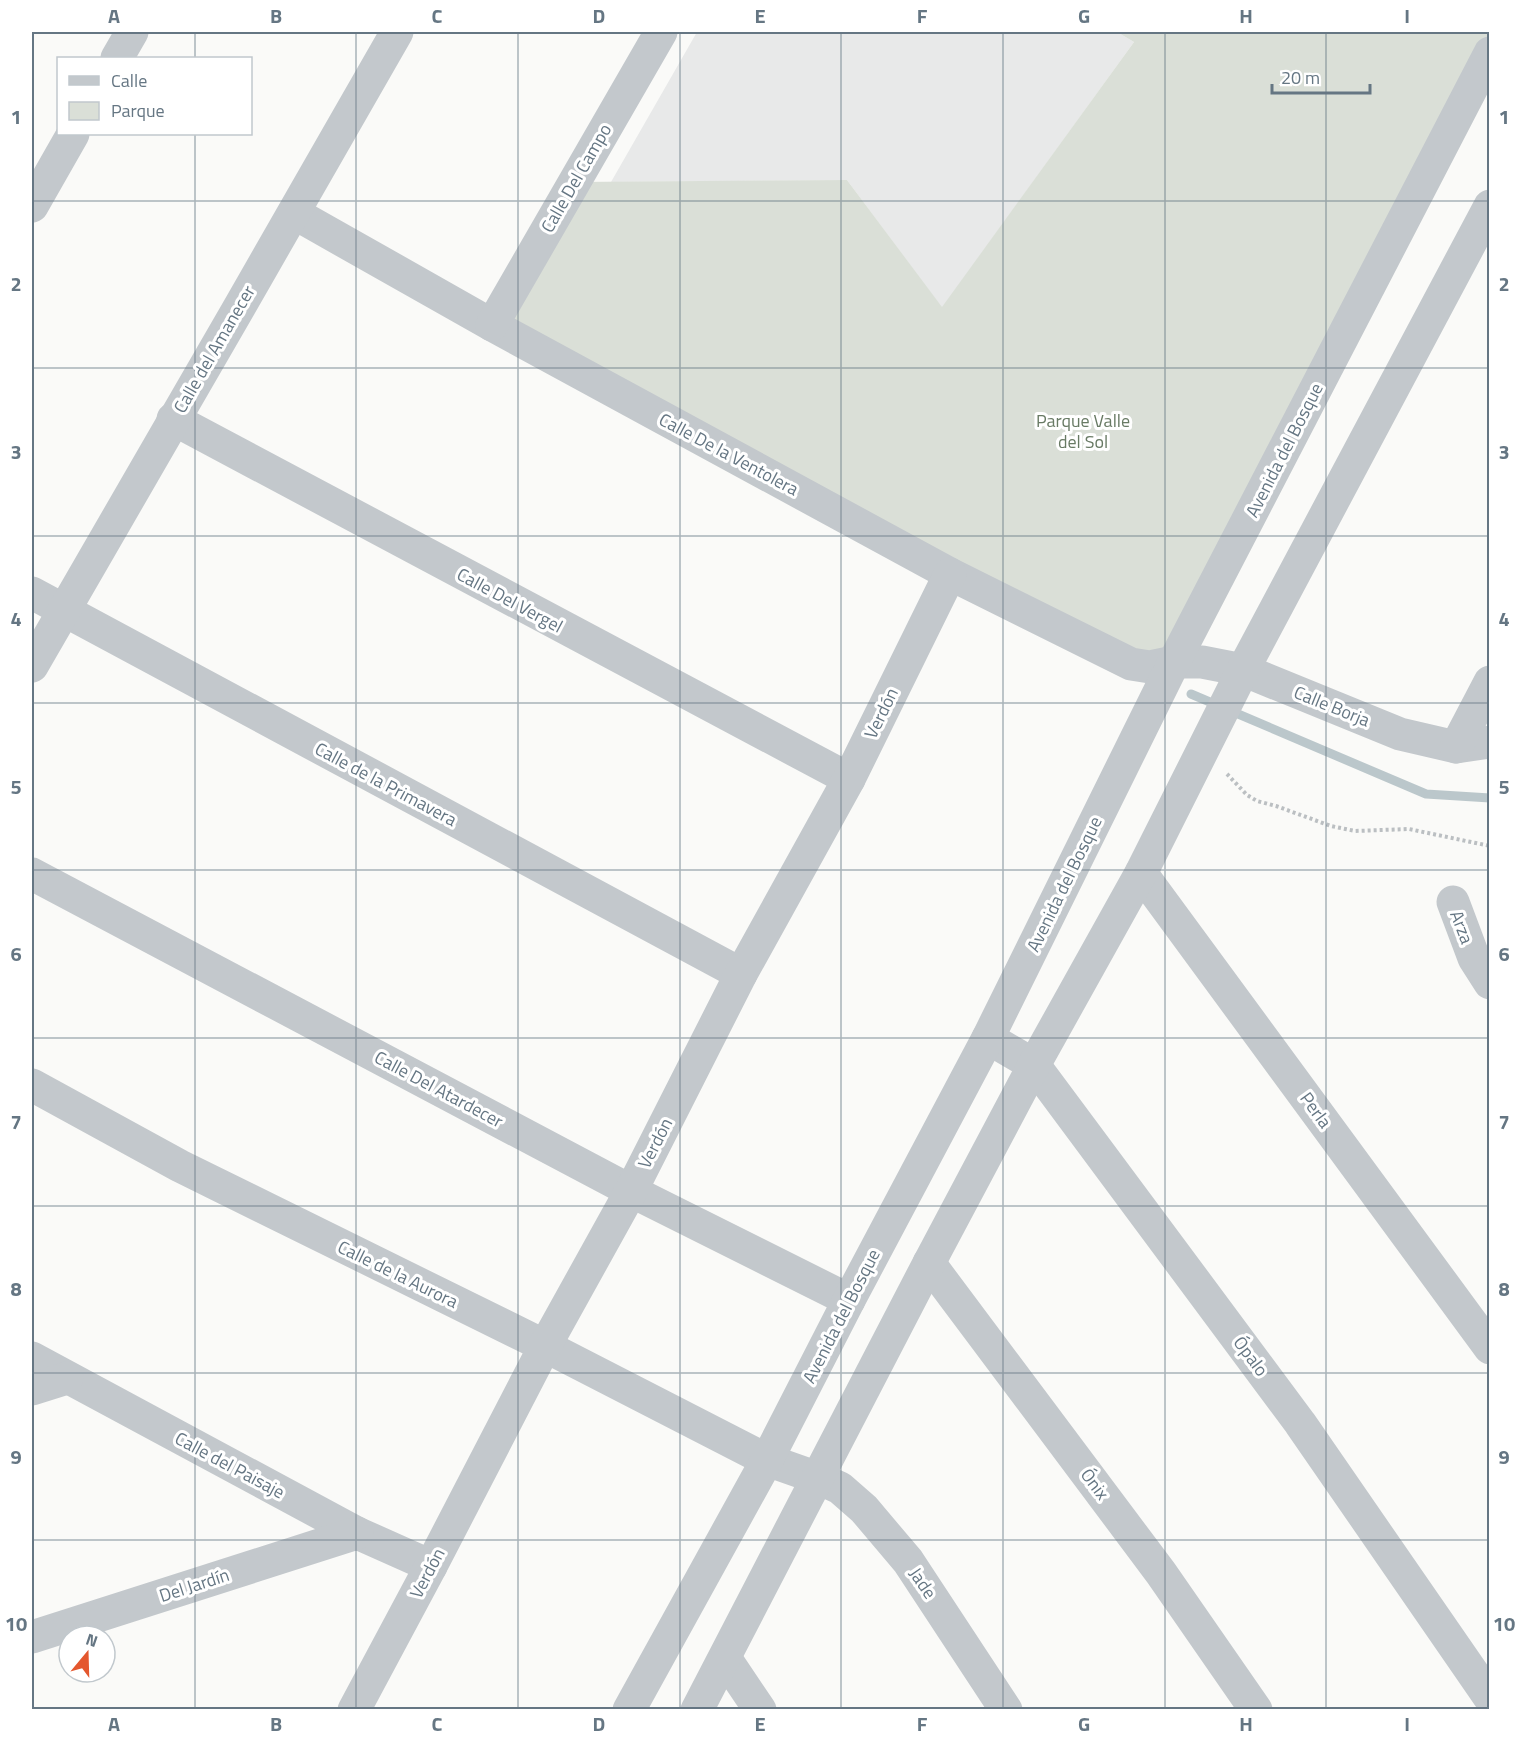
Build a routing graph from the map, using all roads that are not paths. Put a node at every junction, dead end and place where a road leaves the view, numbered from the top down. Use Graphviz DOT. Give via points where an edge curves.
graph roads {
  1 [pos="132,32"];
  2 [pos="397,32"];
  3 [pos="661,32"];
  4 [pos="1490,53"];
  5 [pos="118,57"];
  6 [pos="72,135"];
  7 [pos="32,206"];
  8 [pos="1490,206"];
  9 [pos="294,213"];
  10 [pos="492,326"];
  11 [pos="173,420"];
  12 [pos="950,574"];
  13 [pos="32,593"];
  14 [pos="64,610"];
  15 [pos="1174,662"];
  16 [pos="32,666"];
  17 [pos="1237,682"];
  18 [pos="1490,682"];
  19 [pos="1490,742"];
  20 [pos="1456,747"];
  21 [pos="849,779"];
  22 [pos="1141,873"];
  23 [pos="32,874"];
  24 [pos="1453,902"];
  25 [pos="741,974"];
  26 [pos="1490,984"];
  27 [pos="988,1038"];
  28 [pos="1034,1065"];
  29 [pos="32,1085"];
  30 [pos="631,1191"];
  31 [pos="929,1263"];
  32 [pos="849,1300"];
  33 [pos="545,1346"];
  34 [pos="1490,1348"];
  35 [pos="32,1358"];
  36 [pos="67,1378"];
  37 [pos="32,1389"];
  38 [pos="767,1460"];
  39 [pos="818,1478"];
  40 [pos="357,1533"];
  41 [pos="431,1566"];
  42 [pos="32,1637"];
  43 [pos="725,1658"];
  44 [pos="1490,1698"];
  45 [pos="354,1710"];
  46 [pos="629,1710"];
  47 [pos="697,1710"];
  48 [pos="760,1710"];
  49 [pos="1006,1710"];
  50 [pos="1256,1710"];
  1 -- 5 [label="street"];
  2 -- 9 [label="street, Calle del Amanecer"];
  3 -- 10 [label="street, Calle Del Campo"];
  4 -- 15 [label="street, Avenida del Bosque"];
  6 -- 7 [label="street"];
  8 -- 17 [label="street"];
  9 -- 10 [label="street, Calle De la Ventolera"];
  9 -- 11 [label="street, Calle del Amanecer"];
  10 -- 12 [label="street, Calle De la Ventolera"];
  11 -- 14 [label="street, Calle del Amanecer"];
  11 -- 21 [label="street, Calle Del Vergel"];
  12 -- 15 [label="street, Calle De la Ventolera" via="1131,664 1150,667"];
  12 -- 21 [label="street, Verdón"];
  13 -- 14 [label="street, Calle de la Primavera"];
  14 -- 16 [label="street, Calle del Amanecer"];
  14 -- 25 [label="street, Calle de la Primavera"];
  15 -- 17 [label="street, Calle Borja" via="1202,662"];
  15 -- 27 [label="street, Avenida del Bosque"];
  17 -- 20 [label="street, Calle Borja" via="1400,734"];
  17 -- 22 [label="street"];
  18 -- 20 [label="street"];
  19 -- 20 [label="street, Calle Borja"];
  21 -- 25 [label="street, Verdón"];
  22 -- 28 [label="street"];
  22 -- 34 [label="street, Perla"];
  23 -- 30 [label="street, Calle Del Atardecer"];
  24 -- 26 [label="street, Arza" via="1474,958"];
  25 -- 30 [label="street, Verdón"];
  27 -- 28 [label="street, Ópalo"];
  27 -- 32 [label="street, Avenida del Bosque"];
  28 -- 31 [label="street"];
  28 -- 44 [label="street, Ópalo" via="1300,1423"];
  29 -- 33 [label="street, Calle de la Aurora" via="180,1166"];
  30 -- 32 [label="street, Calle Del Atardecer"];
  30 -- 33 [label="street, Verdón"];
  31 -- 39 [label="street"];
  31 -- 50 [label="street, Ónix" via="1161,1573"];
  32 -- 38 [label="street, Avenida del Bosque"];
  33 -- 38 [label="street, Calle de la Aurora"];
  33 -- 41 [label="street, Verdón"];
  35 -- 36 [label="street, Calle del Paisaje"];
  36 -- 37 [label="street"];
  36 -- 40 [label="street, Calle del Paisaje"];
  38 -- 39 [label="street, Jade"];
  38 -- 46 [label="street, Avenida del Bosque"];
  39 -- 43 [label="street"];
  39 -- 49 [label="street, Jade" via="840,1488 864,1509 908,1560"];
  40 -- 41 [label="street, Calle del Paisaje"];
  40 -- 42 [label="street, Del Jardín"];
  41 -- 45 [label="street, Verdón"];
  43 -- 47 [label="street"];
  43 -- 48 [label="street"];
}
